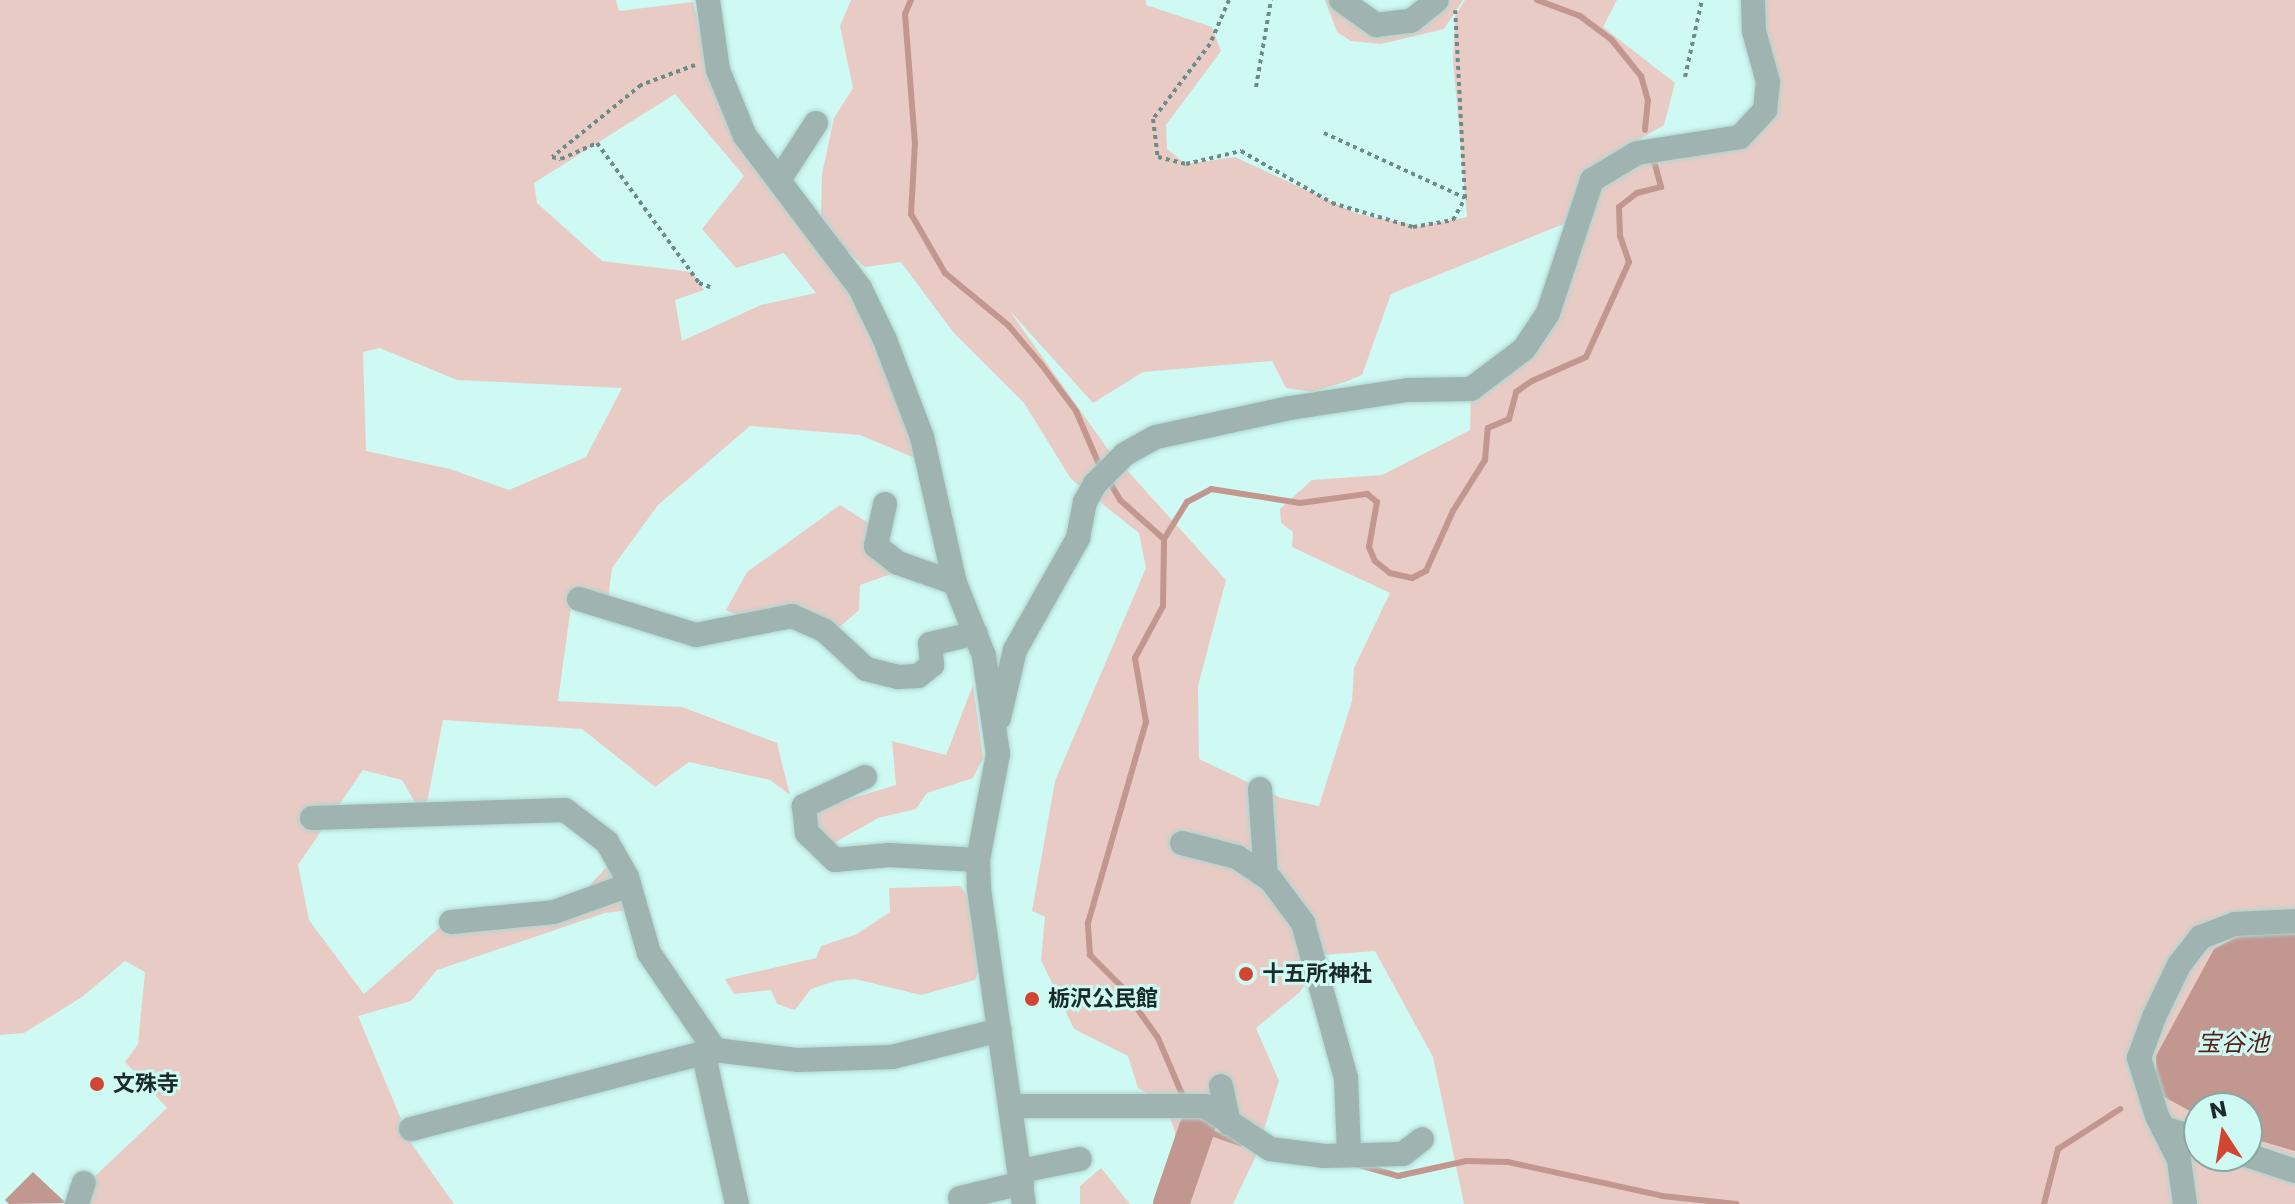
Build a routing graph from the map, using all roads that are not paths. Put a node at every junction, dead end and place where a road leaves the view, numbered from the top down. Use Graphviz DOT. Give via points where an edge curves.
graph roads {
  1 [pos="708,0"];
  2 [pos="1341,0"];
  3 [pos="1437,0"];
  4 [pos="1753,0"];
  5 [pos="816,123"];
  6 [pos="779,180"];
  7 [pos="885,504"];
  8 [pos="955,583"];
  9 [pos="579,599"];
  10 [pos="976,633"];
  11 [pos="997,726"];
  12 [pos="865,777"];
  13 [pos="1260,789"];
  14 [pos="312,818"];
  15 [pos="1182,843"];
  16 [pos="978,860"];
  17 [pos="1266,877"];
  18 [pos="629,885"];
  19 [pos="2295,921"];
  20 [pos="451,922"];
  21 [pos="1000,1030"];
  22 [pos="715,1050"];
  23 [pos="1221,1086"];
  24 [pos="1011,1106"];
  25 [pos="1229,1123"];
  26 [pos="2163,1128"];
  27 [pos="411,1129"];
  28 [pos="2183,1134"];
  29 [pos="1422,1139"];
  30 [pos="1349,1152"];
  31 [pos="1080,1159"];
  32 [pos="2263,1160"];
  33 [pos="2295,1171"];
  34 [pos="1022,1186"];
  35 [pos="960,1198"];
  36 [pos="737,1204"];
  37 [pos="2185,1204"];
  1 -- 6 [label="street" via="726,97 745,136"];
  2 -- 3 [label="street" via="1376,25 1411,21"];
  4 -- 11 [label="street" via="1754,31 1768,82 1765,110 1740,137 1637,153 1592,180 1548,313 1524,349 1471,389 1348,397 1205,426 1156,437 1113,466 1085,502 1078,538 1015,650"];
  5 -- 6 [label="street"];
  6 -- 8 [label="street" via="860,288 885,340 922,437"];
  7 -- 8 [label="street" via="876,546 898,563"];
  8 -- 10 [label="street"];
  9 -- 10 [label="street" via="696,635 792,616 825,631 866,669 898,677 918,676 932,665 930,644"];
  10 -- 11 [label="street"];
  11 -- 16 [label="street" via="998,754"];
  12 -- 16 [label="street" via="804,806 807,833 835,860 889,855"];
  13 -- 17 [label="street"];
  14 -- 18 [label="street" via="565,810 607,842"];
  15 -- 17 [label="street" via="1237,857"];
  16 -- 21 [label="street"];
  17 -- 30 [label="street" via="1303,923 1346,1078"];
  18 -- 20 [label="street" via="554,912"];
  18 -- 22 [label="street" via="649,953"];
  19 -- 26 [label="street" via="2235,924 2201,937 2179,965 2139,1058"];
  21 -- 22 [label="street" via="892,1057 798,1060"];
  21 -- 24 [label="street"];
  22 -- 27 [label="street"];
  22 -- 36 [label="street" via="705,1060"];
  23 -- 25 [label="street"];
  24 -- 25 [label="street" via="1205,1106"];
  24 -- 34 [label="street"];
  25 -- 30 [label="street" via="1270,1149 1325,1156"];
  26 -- 28 [label="street"];
  26 -- 37 [label="street" via="2179,1160"];
  29 -- 30 [label="street" via="1403,1154"];
  31 -- 34 [label="street"];
  32 -- 33 [label="street"];
  34 -- 35 [label="street"];
}
